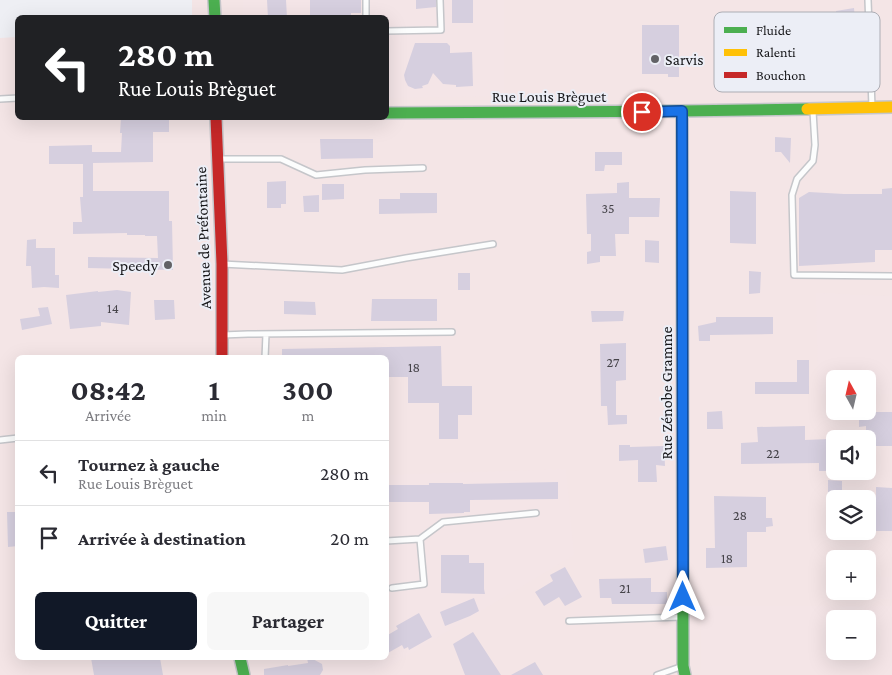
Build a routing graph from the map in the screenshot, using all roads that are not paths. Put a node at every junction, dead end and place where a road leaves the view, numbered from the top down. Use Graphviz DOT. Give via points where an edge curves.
graph roads {
  1 [pos="214,0"];
  2 [pos="366,0"];
  3 [pos="440,0"];
  4 [pos="214,15"];
  5 [pos="366,15"];
  6 [pos="389,32"];
  7 [pos="871,92"];
  8 [pos="15,98"];
  9 [pos="0,99"];
  10 [pos="872,107"];
  11 [pos="892,107"];
  12 [pos="813,108"];
  13 [pos="682,111"];
  14 [pos="389,114"];
  15 [pos="216,120"];
  16 [pos="218,159"];
  17 [pos="422,168"];
  18 [pos="492,244"];
  19 [pos="222,264"];
  20 [pos="892,276"];
  21 [pos="452,332"];
  22 [pos="266,334"];
  23 [pos="222,335"];
  24 [pos="222,355"];
  25 [pos="265,355"];
  26 [pos="15,438"];
  27 [pos="0,440"];
  28 [pos="536,513"];
  29 [pos="420,539"];
  30 [pos="389,541"];
  31 [pos="392,588"];
  32 [pos="683,617"];
  33 [pos="569,621"];
  34 [pos="240,660"];
  35 [pos="684,671"];
  36 [pos="244,675"];
  37 [pos="657,675"];
  1 -- 4 [label="street"];
  2 -- 5 [label="lane"];
  3 -- 6 [label="lane" via="441,30"];
  7 -- 10 [label="lane"];
  8 -- 9 [label="lane"];
  10 -- 11 [label="street, Rue Louis Brèguet"];
  10 -- 12 [label="street, Rue Louis Brèguet"];
  12 -- 13 [label="street, Rue Louis Brèguet"];
  12 -- 20 [label="lane" via="813,161 797,179 792,195 794,275"];
  13 -- 14 [label="street, Rue Louis Brèguet"];
  13 -- 32 [label="street, Rue Zénobe Gramme"];
  15 -- 16 [label="street, Avenue de Préfontaine"];
  16 -- 17 [label="lane" via="281,159 316,175"];
  16 -- 19 [label="street, Avenue de Préfontaine"];
  18 -- 19 [label="lane" via="342,270"];
  19 -- 23 [label="street, Avenue de Préfontaine"];
  21 -- 22 [label="lane"];
  22 -- 23 [label="lane"];
  22 -- 25 [label="lane"];
  23 -- 24 [label="street, Avenue de Préfontaine"];
  26 -- 27 [label="lane"];
  28 -- 29 [label="lane" via="443,522"];
  29 -- 30 [label="lane"];
  29 -- 31 [label="lane" via="424,584"];
  32 -- 33 [label="lane"];
  32 -- 35 [label="street, Rue Zénobe Gramme"];
  34 -- 36 [label="street"];
  35 -- 37 [label="lane"];
}
